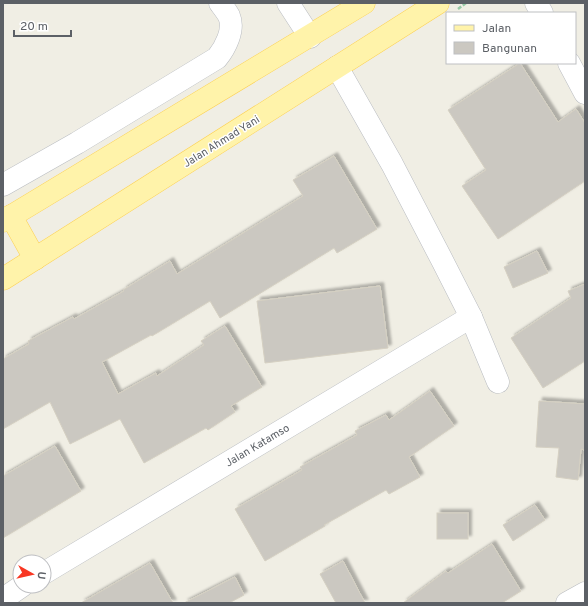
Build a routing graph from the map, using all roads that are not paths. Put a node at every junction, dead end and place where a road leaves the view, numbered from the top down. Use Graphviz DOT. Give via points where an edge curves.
graph roads {
  1 [pos="220,3"];
  2 [pos="288,3"];
  3 [pos="364,3"];
  4 [pos="438,3"];
  5 [pos="536,3"];
  6 [pos="541,12"];
  7 [pos="310,37"];
  8 [pos="570,64"];
  9 [pos="337,67"];
  10 [pos="585,93"];
  11 [pos="3,185"];
  12 [pos="7,219"];
  13 [pos="35,259"];
  14 [pos="3,279"];
  15 [pos="471,317"];
  16 [pos="498,382"];
  17 [pos="52,568"];
  18 [pos="585,592"];
  19 [pos="12,593"];
  20 [pos="3,600"];
  21 [pos="567,603"];
  1 -- 11 [label="street" via="230,17 230,28 229,38 217,58"];
  2 -- 7 [label="street"];
  3 -- 7 [label="main road"];
  4 -- 9 [label="main road, Jalan Ahmad Yani"];
  5 -- 6 [label="street"];
  7 -- 12 [label="main road"];
  8 -- 10 [label="street"];
  9 -- 13 [label="main road, Jalan Ahmad Yani"];
  9 -- 15 [label="street" via="392,164"];
  12 -- 13 [label="main road"];
  13 -- 14 [label="main road, Jalan Ahmad Yani"];
  15 -- 16 [label="street"];
  15 -- 17 [label="street, Jalan Katamso"];
  18 -- 21 [label="street"];
  19 -- 20 [label="street"];
}
